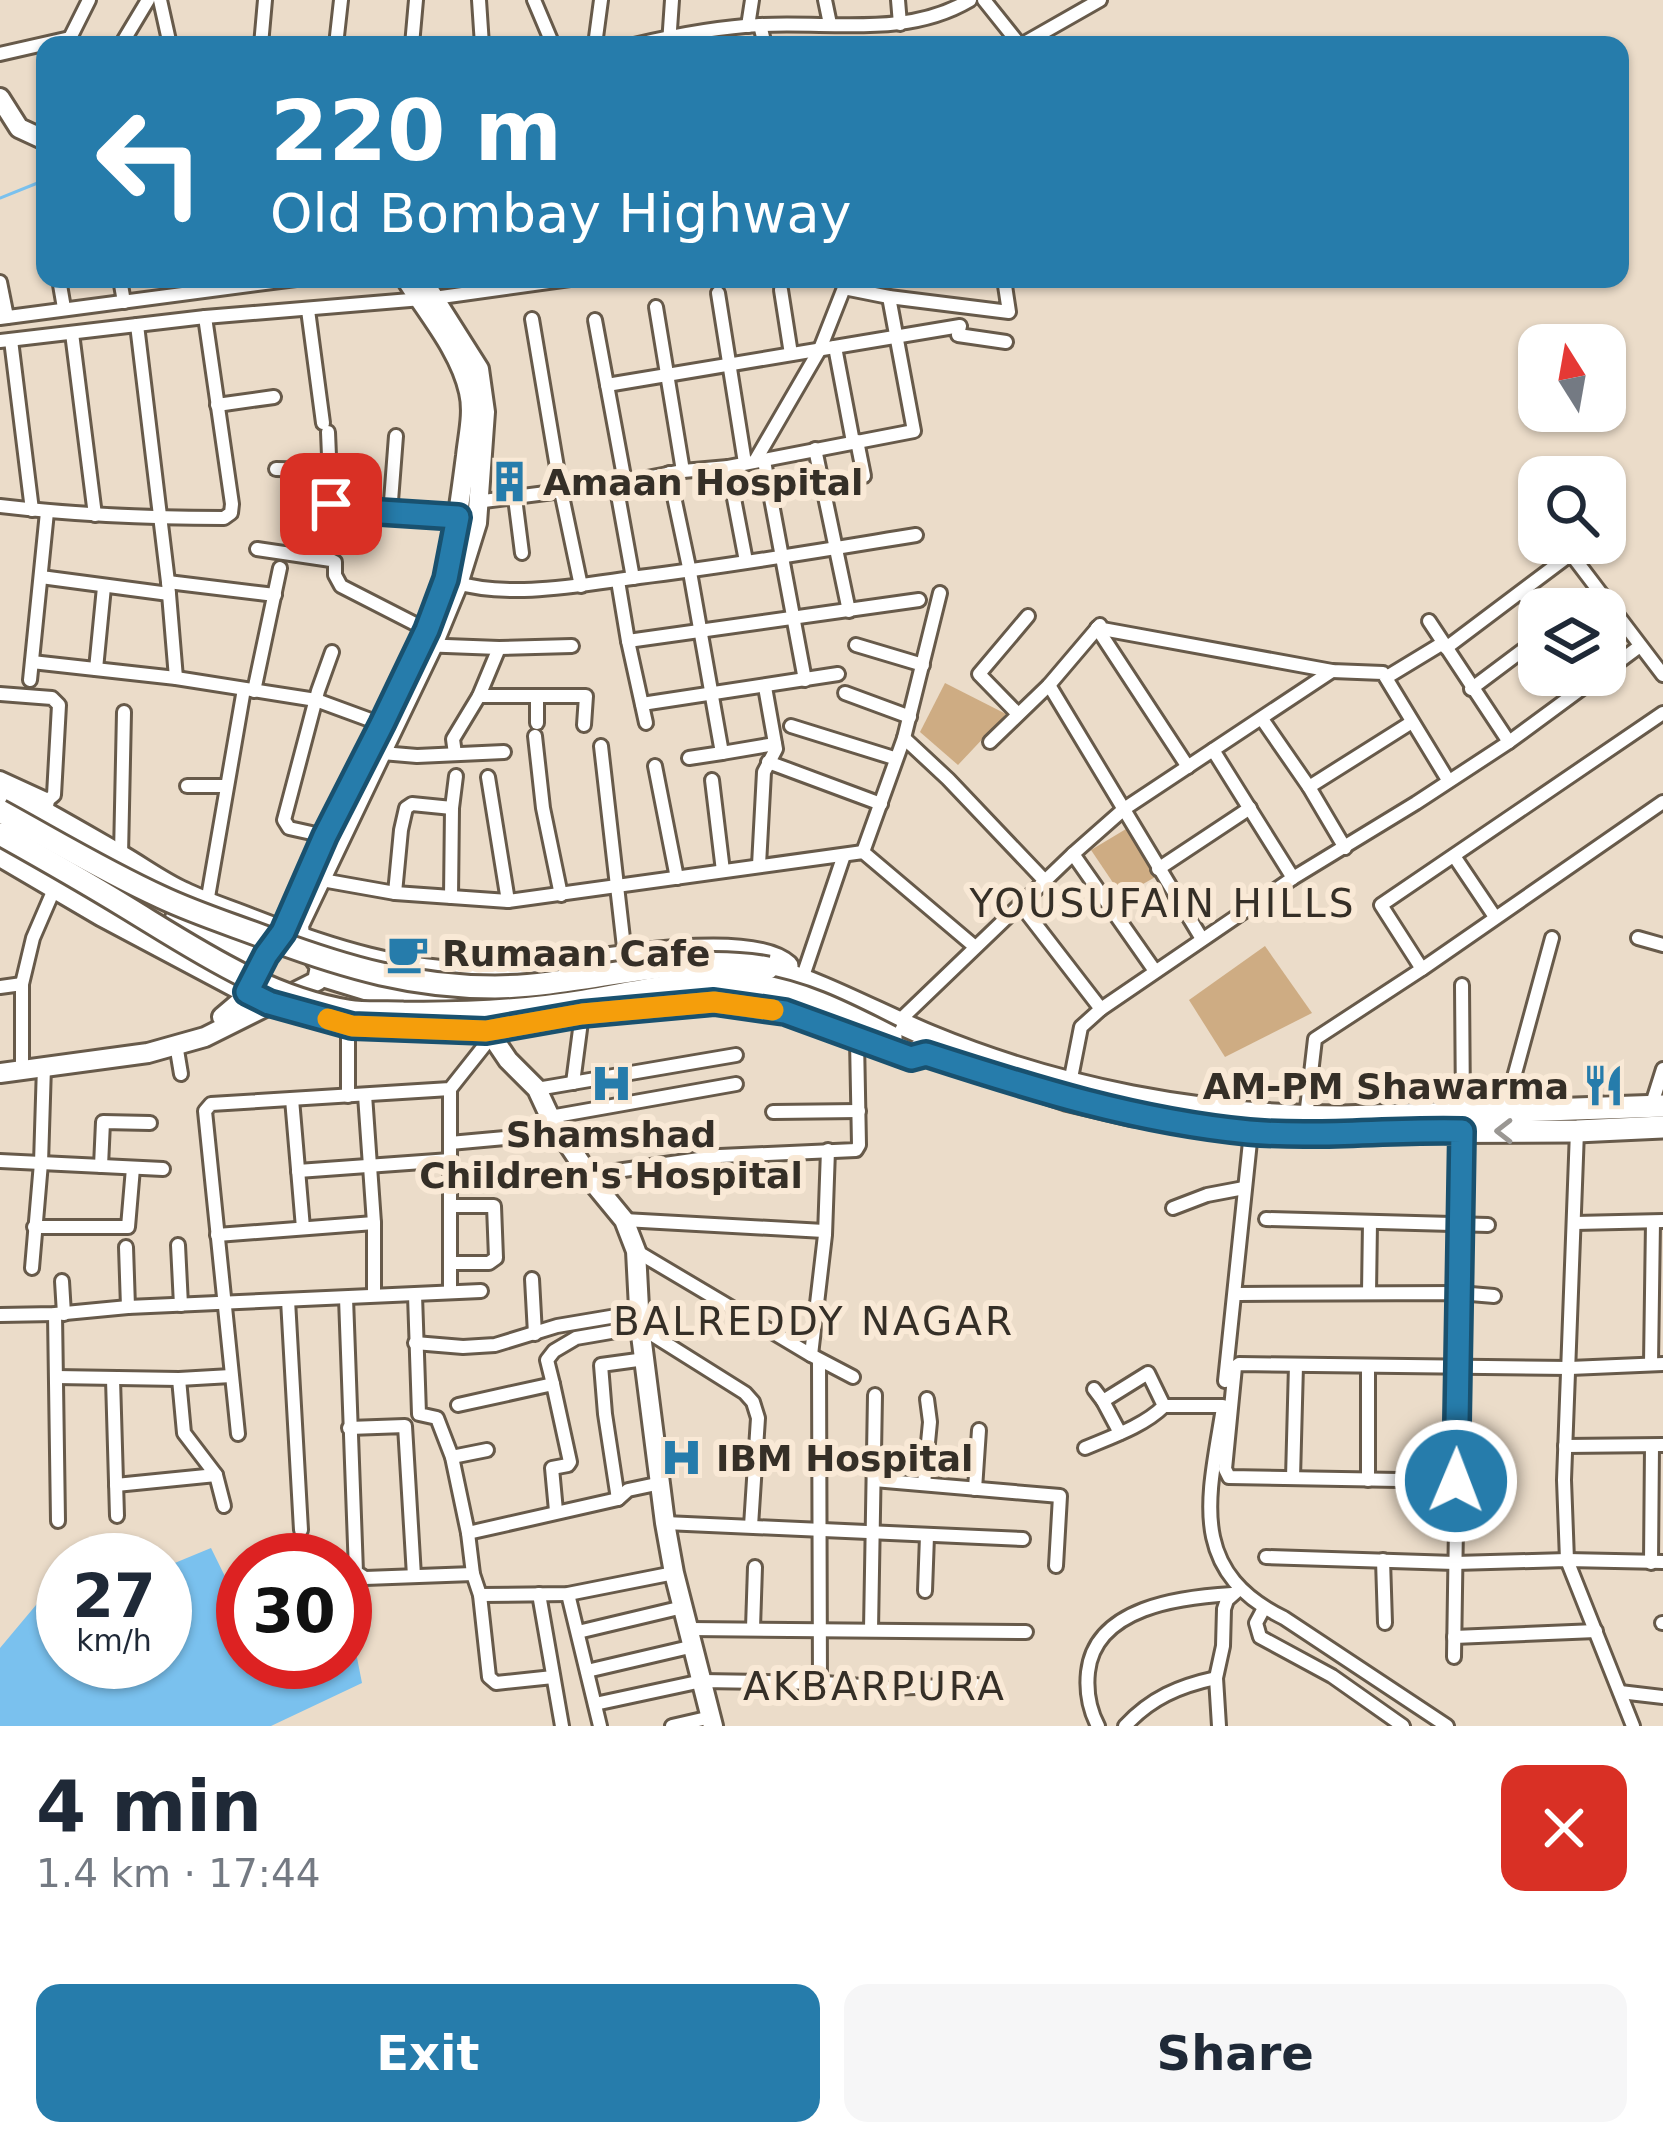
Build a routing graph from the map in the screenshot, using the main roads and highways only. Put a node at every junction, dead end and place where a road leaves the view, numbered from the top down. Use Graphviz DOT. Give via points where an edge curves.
graph roads {
  1 [pos="9,796"];
  2 [pos="0,834"];
  3 [pos="0,854"];
  4 [pos="183,893"];
  5 [pos="165,948"];
  6 [pos="798,978"];
  7 [pos="895,1029"];
  8 [pos="926,1054"];
  9 [pos="1657,1106"];
  10 [pos="1462,1121"];
  11 [pos="1663,1127"];
  1 -- 4 [label="main road" via="47,806"];
  1 -- 6 [label="main road, bridge" via="168,900 389,978 531,986 704,964"];
  2 -- 7 [label="main road, bridge" via="208,958 344,1010 476,1014 722,982 794,995"];
  3 -- 5 [label="main road"];
  4 -- 5 [label="main road"];
  4 -- 6 [label="main road" via="322,947 427,970 754,952 775,956"];
  5 -- 8 [label="main road" via="269,1003 352,1026 489,1034 582,1014 714,1002 785,1012 911,1058"];
  6 -- 7 [label="main road"];
  7 -- 8 [label="main road"];
  7 -- 10 [label="main road" via="1070,1083 1194,1107"];
  8 -- 10 [label="main road" via="1066,1099 1251,1132"];
  9 -- 10 [label="main road" via="1505,1110"];
  11 -- 10 [label="main road, one-way" via="1576,1131"];
}
